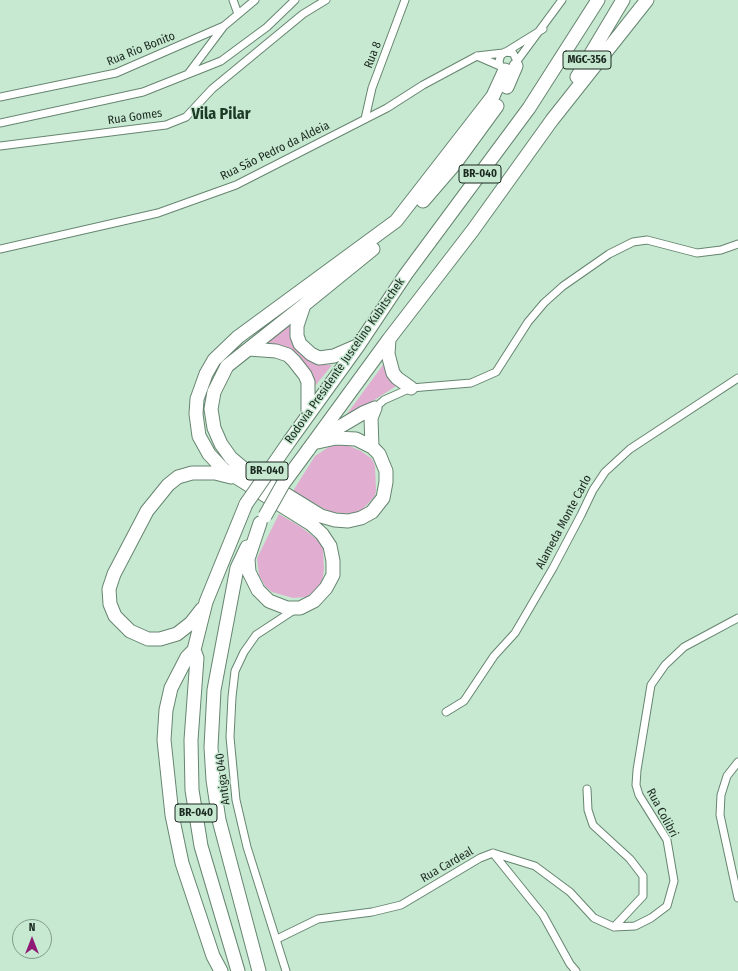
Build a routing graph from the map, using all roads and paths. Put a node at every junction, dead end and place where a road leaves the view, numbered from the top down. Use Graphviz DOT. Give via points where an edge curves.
graph roads {
  1 [pos="233,0"];
  2 [pos="255,0"];
  3 [pos="295,0"];
  4 [pos="326,0"];
  5 [pos="405,0"];
  6 [pos="562,0"];
  7 [pos="598,0"];
  8 [pos="623,0"];
  9 [pos="647,0"];
  10 [pos="238,14"];
  11 [pos="224,26"];
  12 [pos="543,28"];
  13 [pos="504,53"];
  14 [pos="477,56"];
  15 [pos="510,66"];
  16 [pos="188,74"];
  17 [pos="0,97"];
  18 [pos="365,119"];
  19 [pos="552,120"];
  20 [pos="0,123"];
  21 [pos="0,146"];
  22 [pos="738,244"];
  23 [pos="0,249"];
  24 [pos="304,305"];
  25 [pos="389,339"];
  26 [pos="358,346"];
  27 [pos="249,349"];
  28 [pos="738,378"];
  29 [pos="411,388"];
  30 [pos="375,408"];
  31 [pos="308,415"];
  32 [pos="310,446"];
  33 [pos="372,447"];
  34 [pos="239,479"];
  35 [pos="262,520"];
  36 [pos="206,602"];
  37 [pos="300,608"];
  38 [pos="738,618"];
  39 [pos="194,650"];
  40 [pos="446,712"];
  41 [pos="738,762"];
  42 [pos="588,789"];
  43 [pos="493,853"];
  44 [pos="738,898"];
  45 [pos="614,927"];
  46 [pos="277,939"];
  47 [pos="220,971"];
  48 [pos="238,971"];
  49 [pos="259,971"];
  50 [pos="286,971"];
  51 [pos="576,971"];
  1 -- 10 [label="street"];
  2 -- 10 [label="street, Rua Rio Bonito"];
  3 -- 16 [label="street" via="267,27 221,61"];
  4 -- 21 [label="street, Rua Gomes" via="303,14 212,89 186,117 166,125"];
  5 -- 18 [label="street, Rua 8" via="372,88"];
  6 -- 12 [label="street"];
  7 -- 26 [label="highway, Rodovia Presidente Juscelino Kubitschek / BR-040" via="529,108 406,274"];
  8 -- 19 [label="highway, MGC-356"];
  9 -- 19 [label="highway, BR-040"];
  10 -- 11 [label="street, Rua Rio Bonito"];
  11 -- 16 [label="street"];
  11 -- 17 [label="street, Rua Rio Bonito" via="116,73"];
  12 -- 13 [label="street"];
  12 -- 15 [label="street"];
  13 -- 14 [label="street, Rua São Pedro da Aldeia"];
  13 -- 15 [label="street" via="499,61"];
  13 -- 15 [label="street" via="513,53"];
  14 -- 15 [label="street"];
  14 -- 18 [label="street, Rua São Pedro da Aldeia"];
  15 -- 24 [label="highway" via="501,100 454,165 401,227"];
  15 -- 34 [label="highway" via="493,96 396,221 238,337 224,349 209,368 200,386 197,400 197,429 209,454 223,469"];
  16 -- 20 [label="street" via="143,92"];
  18 -- 23 [label="street, Rua São Pedro da Aldeia" via="236,184 158,213"];
  19 -- 25 [label="highway, Rodovia Presidente Juscelino Kubitschek / BR-040" via="473,230"];
  22 -- 29 [label="street" via="721,250 697,253 647,240 634,242 609,254 563,286 544,303 528,322 496,372 471,383"];
  24 -- 26 [label="highway" via="297,326 297,336 300,344 311,354 319,358 329,358"];
  24 -- 27 [label="highway"];
  25 -- 29 [label="highway" via="388,354 393,372"];
  25 -- 32 [label="highway, Rodovia Presidente Juscelino Kubitschek / BR-040"];
  26 -- 31 [label="highway, Rodovia Presidente Juscelino Kubitschek / BR-040"];
  27 -- 31 [label="highway" via="276,351 288,355 300,367 308,382"];
  27 -- 33 [label="highway" via="232,361 220,378 212,399 211,410 214,428 221,444 231,458 243,468 321,516 342,522 355,520 372,512 384,493 386,471 379,454"];
  28 -- 40 [label="street, Alameda Monte Carlo" via="630,449 605,472 515,632 494,656 464,701"];
  29 -- 30 [label="street" via="384,400"];
  30 -- 32 [label="highway"];
  30 -- 33 [label="highway" via="371,418"];
  31 -- 36 [label="highway, Rodovia Presidente Juscelino Kubitschek / BR-040, bridge" via="246,504"];
  32 -- 33 [label="highway" via="346,437"];
  32 -- 35 [label="highway, Rodovia Presidente Juscelino Kubitschek / BR-040, bridge"];
  34 -- 36 [label="highway" via="199,472 178,477 168,485 147,511 114,574 108,597 112,610 125,626 136,635 154,640 182,630"];
  34 -- 37 [label="highway" via="311,524 330,546 333,561 331,580 314,601"];
  35 -- 37 [label="highway" via="248,559 251,578 269,601 287,608"];
  35 -- 49 [label="highway, Rodovia Presidente Juscelino Kubitschek / BR-040" via="237,568 214,690 211,747 219,820"];
  36 -- 39 [label="highway, Rodovia Presidente Juscelino Kubitschek / BR-040"];
  37 -- 46 [label="street, Antiga 040" via="269,625 248,643 235,671 232,697 230,737 236,800 246,847"];
  38 -- 45 [label="street, Rua Colibri" via="684,647 665,665 651,685 636,785 638,795 667,840 674,881 667,906 635,926"];
  39 -- 47 [label="highway" via="187,657 171,688 166,710 164,740 172,815 182,863"];
  39 -- 48 [label="highway, Rodovia Presidente Juscelino Kubitschek / BR-040" via="197,658 191,740 192,790 201,846"];
  41 -- 44 [label="street" via="727,776 721,795 720,815"];
  42 -- 45 [label="street" via="588,810 592,825 630,859 643,876 643,896"];
  43 -- 45 [label="street, Rua Colibri" via="535,866 570,892 594,918"];
  43 -- 46 [label="street, Rua Cardeal" via="480,858 401,905 372,912 318,919"];
  43 -- 51 [label="street, Rua Cardeal" via="543,915"];
  46 -- 50 [label="street, Antiga 040"];
}
